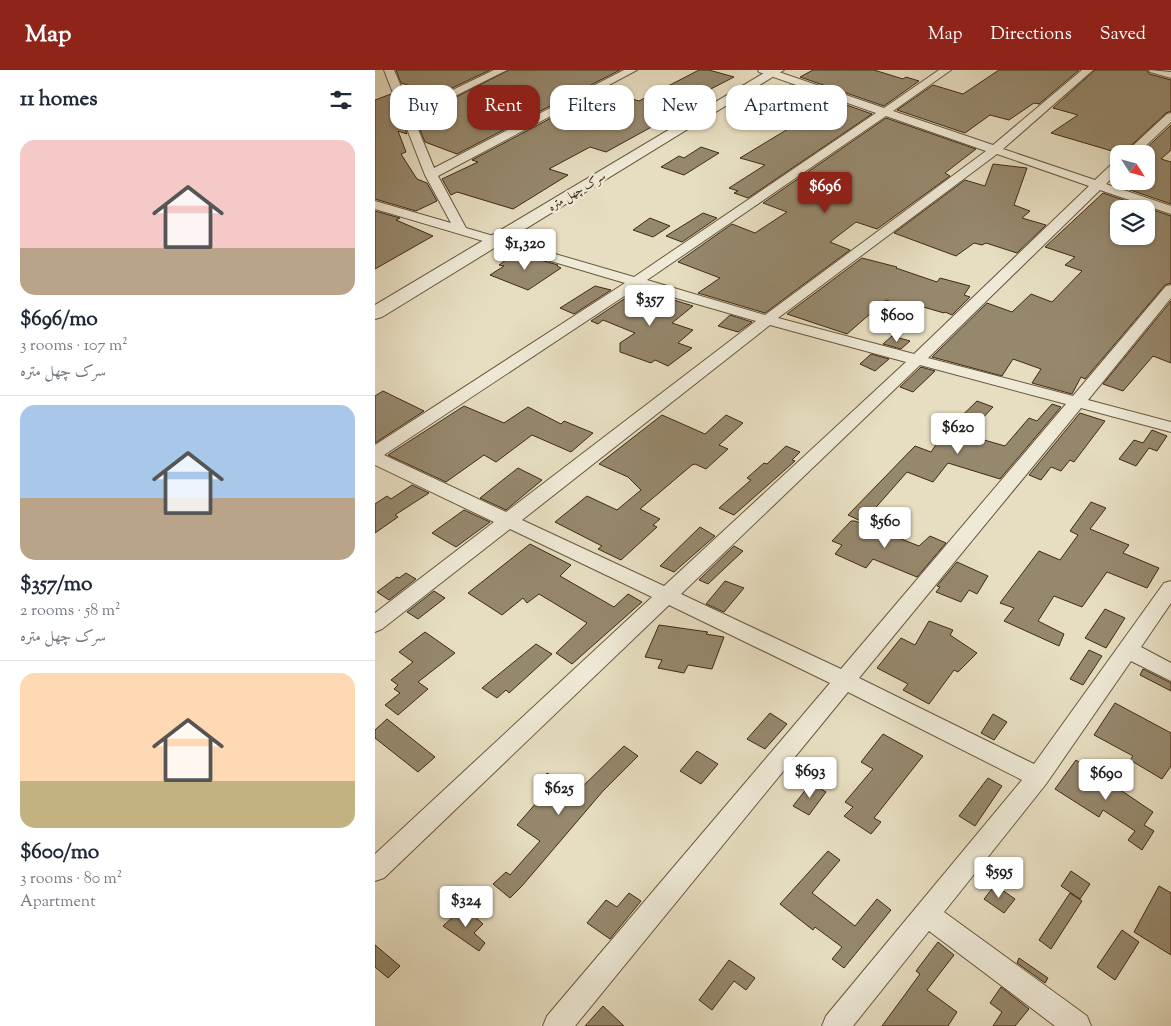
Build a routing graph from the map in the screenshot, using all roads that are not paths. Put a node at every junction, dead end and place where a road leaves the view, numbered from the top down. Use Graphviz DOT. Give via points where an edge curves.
graph roads {
  1 [pos="502,70"];
  2 [pos="632,70"];
  3 [pos="946,70"];
  4 [pos="1088,70"];
  5 [pos="1155,70"];
  6 [pos="772,71"];
  7 [pos="387,73"];
  8 [pos="1171,74"];
  9 [pos="393,85"];
  10 [pos="457,92"];
  11 [pos="884,112"];
  12 [pos="1171,116"];
  13 [pos="413,130"];
  14 [pos="1140,145"];
  15 [pos="996,149"];
  16 [pos="1110,172"];
  17 [pos="431,175"];
  18 [pos="1096,185"];
  19 [pos="375,206"];
  20 [pos="1171,210"];
  21 [pos="461,230"];
  22 [pos="497,241"];
  23 [pos="637,281"];
  24 [pos="1171,289"];
  25 [pos="375,313"];
  26 [pos="767,320"];
  27 [pos="916,361"];
  28 [pos="1079,402"];
  29 [pos="1171,427"];
  30 [pos="375,453"];
  31 [pos="375,458"];
  32 [pos="508,521"];
  33 [pos="1171,588"];
  34 [pos="665,596"];
  35 [pos="375,624"];
  36 [pos="1128,649"];
  37 [pos="1171,673"];
  38 [pos="845,681"];
  39 [pos="1038,777"];
  40 [pos="375,870"];
  41 [pos="927,914"];
  42 [pos="557,1026"];
  43 [pos="836,1026"];
  44 [pos="1077,1026"];
  1 -- 10 [label="street"];
  2 -- 17 [label="street"];
  3 -- 11 [label="street"];
  4 -- 15 [label="street"];
  5 -- 8 [label="street"];
  6 -- 11 [label="street"];
  6 -- 22 [label="street, سرک چهل متره"];
  7 -- 9 [label="street"];
  11 -- 15 [label="street"];
  11 -- 23 [label="street"];
  12 -- 14 [label="street"];
  13 -- 17 [label="street"];
  15 -- 18 [label="street"];
  15 -- 26 [label="street"];
  16 -- 18 [label="street"];
  17 -- 21 [label="street"];
  18 -- 20 [label="street"];
  18 -- 27 [label="street"];
  19 -- 21 [label="street"];
  21 -- 22 [label="street"];
  22 -- 23 [label="street"];
  22 -- 25 [label="street, سرک چهل متره"];
  23 -- 26 [label="street"];
  23 -- 30 [label="street"];
  24 -- 28 [label="street"];
  26 -- 27 [label="street"];
  26 -- 32 [label="street"];
  27 -- 28 [label="street"];
  27 -- 34 [label="street"];
  28 -- 29 [label="street"];
  28 -- 38 [label="street"];
  31 -- 32 [label="street"];
  32 -- 34 [label="street"];
  32 -- 35 [label="street"];
  33 -- 36 [label="street"];
  34 -- 38 [label="street"];
  34 -- 40 [label="street"];
  36 -- 37 [label="street"];
  36 -- 39 [label="street"];
  38 -- 39 [label="street"];
  38 -- 42 [label="street"];
  39 -- 41 [label="street"];
  41 -- 43 [label="street"];
  41 -- 44 [label="street"];
}
